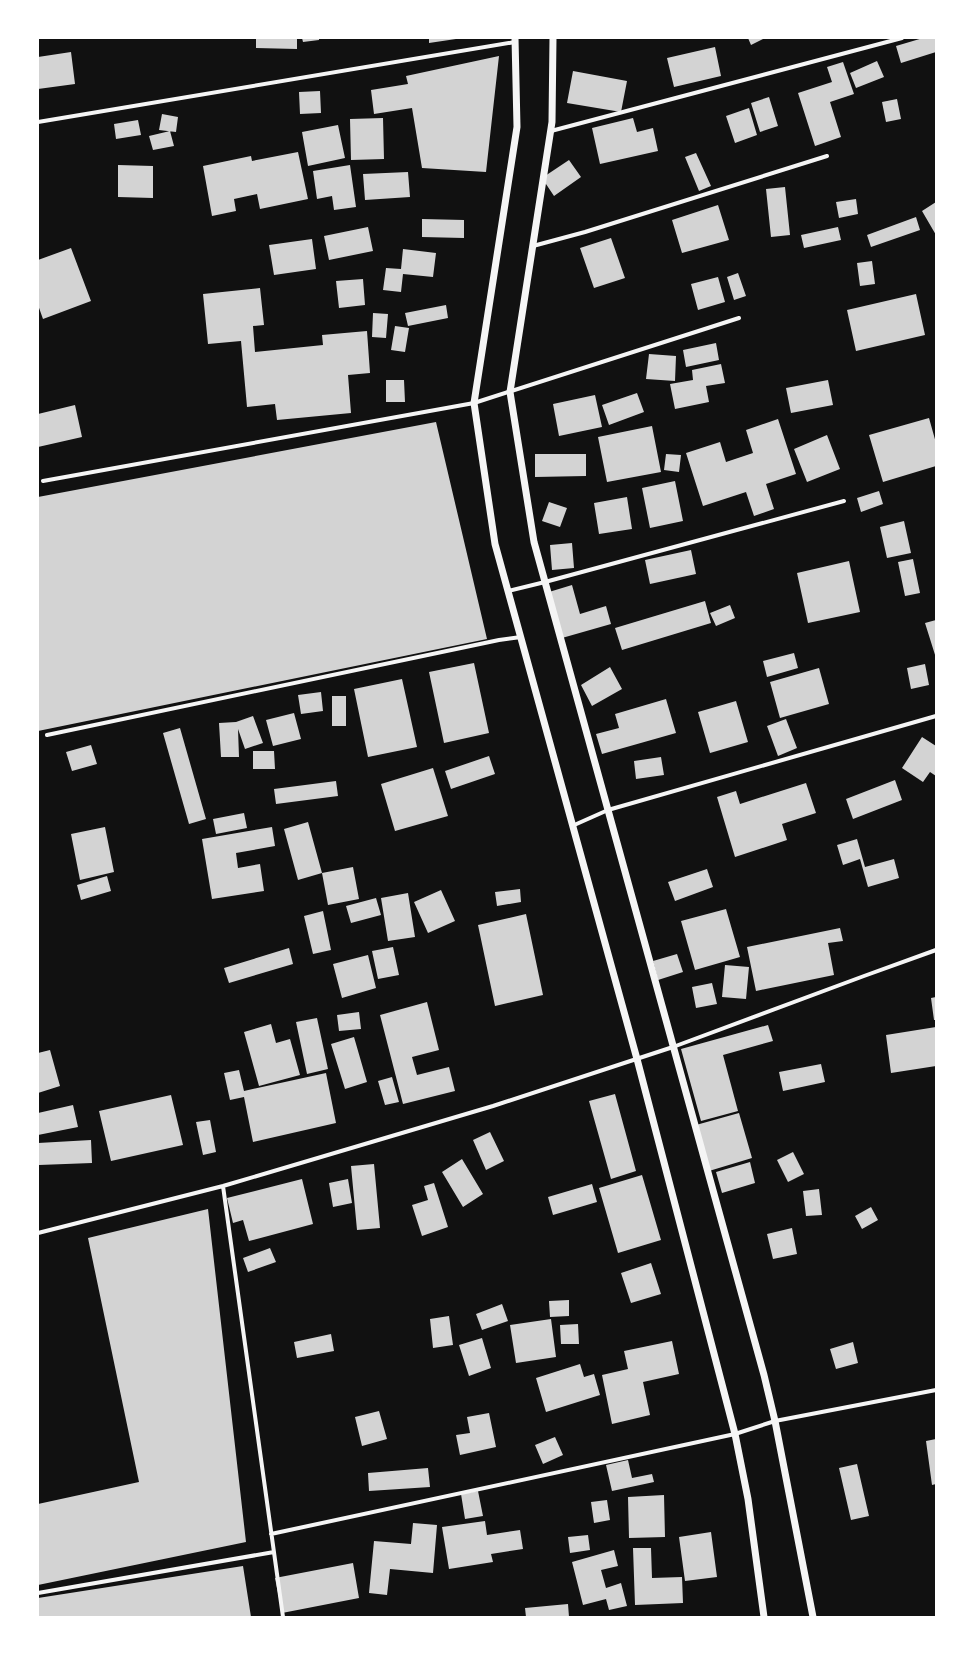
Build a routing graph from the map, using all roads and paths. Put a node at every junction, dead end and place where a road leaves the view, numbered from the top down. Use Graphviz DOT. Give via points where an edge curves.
graph roads {
  1 [pos="553,38"];
  2 [pos="902,38"];
  3 [pos="515,40"];
  4 [pos="38,122"];
  5 [pos="551,131"];
  6 [pos="827,156"];
  7 [pos="533,246"];
  8 [pos="739,318"];
  9 [pos="510,392"];
  10 [pos="474,403"];
  11 [pos="43,481"];
  12 [pos="844,501"];
  13 [pos="545,582"];
  14 [pos="508,591"];
  15 [pos="522,637"];
  16 [pos="936,716"];
  17 [pos="47,735"];
  18 [pos="608,810"];
  19 [pos="572,826"];
  20 [pos="936,950"];
  21 [pos="673,1047"];
  22 [pos="637,1059"];
  23 [pos="224,1186"];
  24 [pos="38,1233"];
  25 [pos="936,1390"];
  26 [pos="775,1421"];
  27 [pos="735,1434"];
  28 [pos="271,1534"];
  29 [pos="274,1552"];
  30 [pos="38,1593"];
  31 [pos="282,1617"];
  32 [pos="764,1617"];
  33 [pos="813,1617"];
  1 -- 5 [label="street"];
  2 -- 5 [label="street"];
  3 -- 4 [label="street"];
  3 -- 10 [label="street" via="517,127"];
  5 -- 7 [label="street"];
  6 -- 7 [label="street"];
  7 -- 9 [label="street"];
  8 -- 9 [label="street"];
  9 -- 10 [label="street"];
  9 -- 13 [label="street" via="534,542"];
  10 -- 11 [label="street"];
  10 -- 14 [label="street" via="495,544"];
  12 -- 13 [label="street"];
  13 -- 14 [label="street"];
  13 -- 18 [label="street"];
  14 -- 15 [label="street"];
  15 -- 17 [label="street"];
  15 -- 19 [label="street"];
  16 -- 18 [label="street"];
  18 -- 19 [label="street"];
  18 -- 21 [label="street"];
  19 -- 22 [label="street"];
  20 -- 21 [label="street"];
  21 -- 22 [label="street"];
  21 -- 26 [label="street"];
  22 -- 23 [label="street" via="494,1106"];
  22 -- 27 [label="street"];
  23 -- 24 [label="street"];
  23 -- 28 [label="street"];
  25 -- 26 [label="street"];
  26 -- 27 [label="street"];
  26 -- 33 [label="street"];
  27 -- 28 [label="street"];
  27 -- 32 [label="street" via="748,1499"];
  28 -- 29 [label="street"];
  29 -- 30 [label="street"];
  29 -- 31 [label="street"];
}
